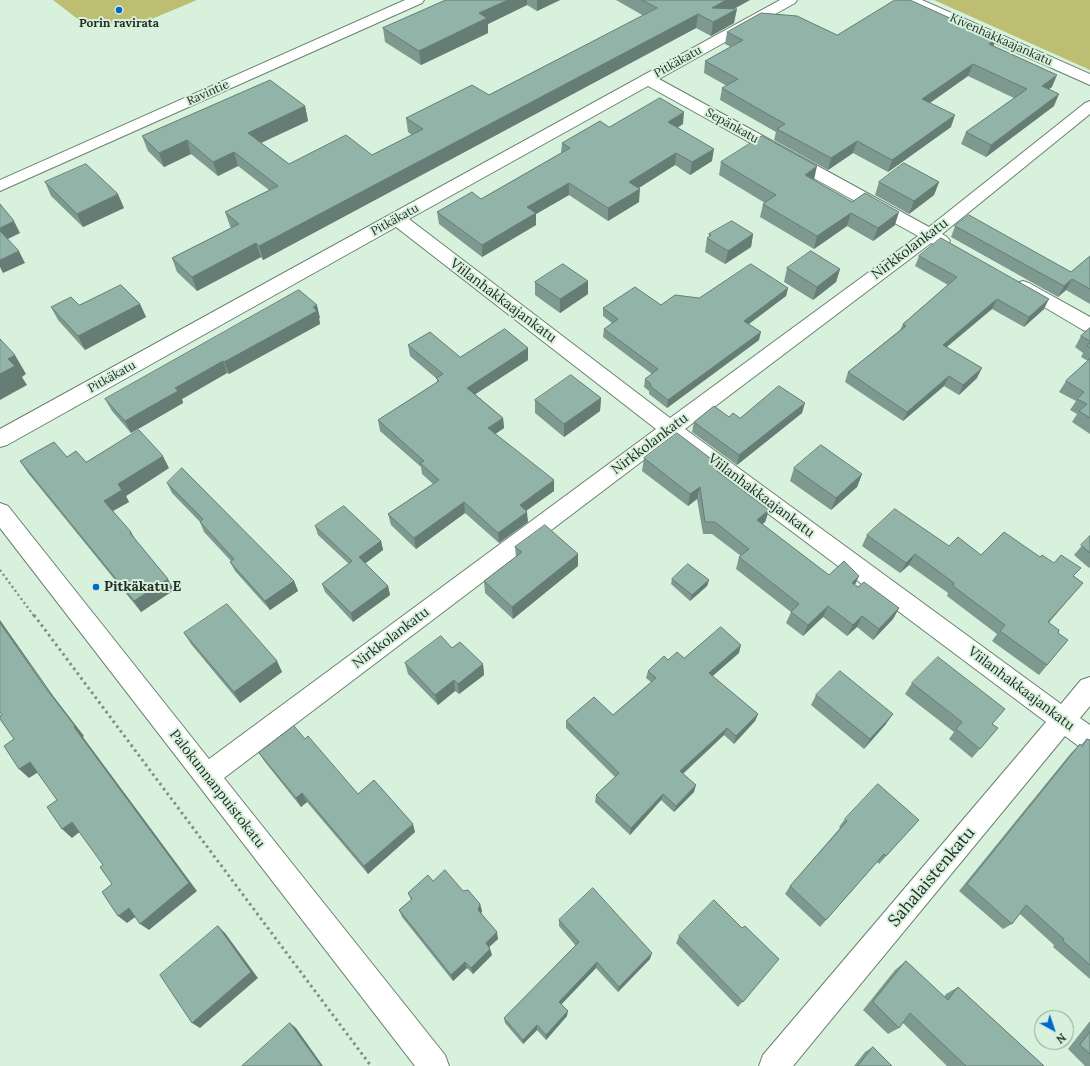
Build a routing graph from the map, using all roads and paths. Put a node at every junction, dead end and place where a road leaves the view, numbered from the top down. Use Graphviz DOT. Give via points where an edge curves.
graph roads {
  1 [pos="417,0"];
  2 [pos="790,0"];
  3 [pos="911,0"];
  4 [pos="647,79"];
  5 [pos="1090,80"];
  6 [pos="1090,106"];
  7 [pos="0,186"];
  8 [pos="397,219"];
  9 [pos="930,235"];
  10 [pos="958,250"];
  11 [pos="1007,278"];
  12 [pos="1090,325"];
  13 [pos="670,429"];
  14 [pos="0,439"];
  15 [pos="0,512"];
  16 [pos="0,570"];
  17 [pos="1090,688"];
  18 [pos="1063,720"];
  19 [pos="1090,740"];
  20 [pos="206,776"];
  21 [pos="371,1066"];
  22 [pos="434,1066"];
  23 [pos="774,1066"];
  1 -- 7 [label="street, Ravintie"];
  2 -- 4 [label="street, Pitkäkatu"];
  3 -- 5 [label="street, Kivenhakkaajankatu"];
  4 -- 8 [label="street, Pitkäkatu"];
  4 -- 9 [label="street, Sepänkatu"];
  6 -- 9 [label="street, Nirkkolankatu"];
  8 -- 13 [label="street, Viilanhakkaajankatu"];
  8 -- 14 [label="street, Pitkäkatu"];
  9 -- 10 [label="street, Sepänkatu"];
  9 -- 13 [label="street, Nirkkolankatu"];
  11 -- 12 [label="street"];
  13 -- 18 [label="street, Viilanhakkaajankatu"];
  13 -- 20 [label="street, Nirkkolankatu"];
  15 -- 20 [label="street, Palokunnanpuistokatu"];
  16 -- 21 [label="path"];
  17 -- 18 [label="street, Sahalaistenkatu"];
  18 -- 19 [label="street, Viilanhakkaajankatu"];
  18 -- 23 [label="street, Sahalaistenkatu"];
  20 -- 22 [label="street, Palokunnanpuistokatu"];
}
